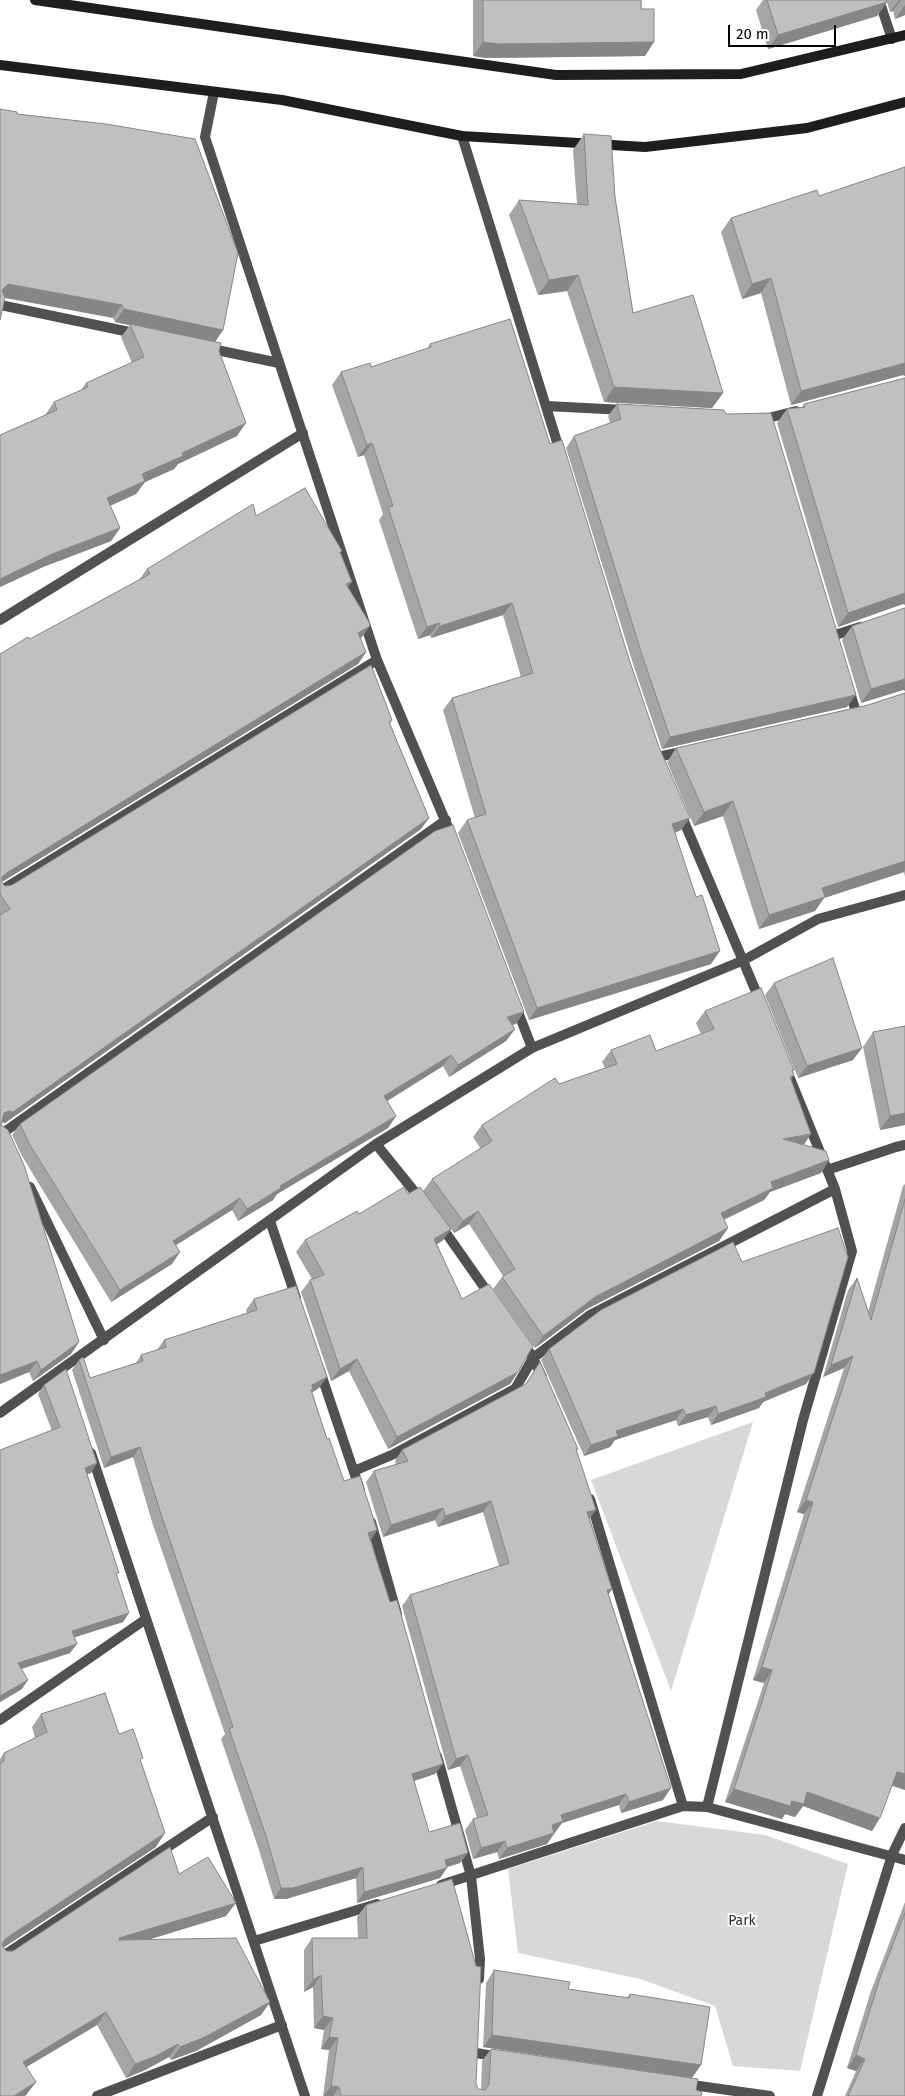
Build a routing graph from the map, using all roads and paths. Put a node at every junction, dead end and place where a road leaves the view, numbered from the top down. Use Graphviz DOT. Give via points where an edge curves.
graph roads {
  1 [pos="35,0"];
  2 [pos="879,0"];
  3 [pos="905,35"];
  4 [pos="892,38"];
  5 [pos="0,65"];
  6 [pos="214,92"];
  7 [pos="905,102"];
  8 [pos="462,136"];
  9 [pos="0,305"];
  10 [pos="154,337"];
  11 [pos="192,345"];
  12 [pos="279,363"];
  13 [pos="546,406"];
  14 [pos="804,408"];
  15 [pos="632,411"];
  16 [pos="748,417"];
  17 [pos="303,432"];
  18 [pos="563,462"];
  19 [pos="0,620"];
  20 [pos="869,624"];
  21 [pos="832,636"];
  22 [pos="378,660"];
  23 [pos="844,674"];
  24 [pos="856,712"];
  25 [pos="695,748"];
  26 [pos="657,757"];
  27 [pos="676,801"];
  28 [pos="446,820"];
  29 [pos="457,847"];
  30 [pos="0,891"];
  31 [pos="905,895"];
  32 [pos="744,960"];
  33 [pos="511,993"];
  34 [pos="765,1015"];
  35 [pos="532,1048"];
  36 [pos="783,1060"];
  37 [pos="3,1135"];
  38 [pos="376,1144"];
  39 [pos="905,1145"];
  40 [pos="826,1170"];
  41 [pos="24,1176"];
  42 [pos="835,1188"];
  43 [pos="270,1221"];
  44 [pos="495,1302"];
  45 [pos="298,1304"];
  46 [pos="517,1334"];
  47 [pos="104,1340"];
  48 [pos="533,1358"];
  49 [pos="316,1360"];
  50 [pos="545,1385"];
  51 [pos="0,1413"];
  52 [pos="88,1443"];
  53 [pos="354,1471"];
  54 [pos="586,1484"];
  55 [pos="363,1498"];
  56 [pos="370,1516"];
  57 [pos="146,1618"];
  58 [pos="399,1620"];
  59 [pos="0,1720"];
  60 [pos="434,1743"];
  61 [pos="683,1806"];
  62 [pos="707,1807"];
  63 [pos="213,1817"];
  64 [pos="905,1828"];
  65 [pos="892,1855"];
  66 [pos="905,1860"];
  67 [pos="471,1876"];
  68 [pos="433,1887"];
  69 [pos="386,1902"];
  70 [pos="254,1941"];
  71 [pos="0,1958"];
  72 [pos="479,1987"];
  73 [pos="282,2025"];
  74 [pos="476,2053"];
  75 [pos="515,2059"];
  76 [pos="672,2082"];
  77 [pos="97,2096"];
  78 [pos="306,2096"];
  79 [pos="770,2096"];
  80 [pos="817,2096"];
  1 -- 4 [label="main road" via="556,76 741,74"];
  2 -- 4 [label="street"];
  3 -- 4 [label="main road"];
  5 -- 6 [label="main road"];
  6 -- 8 [label="main road" via="282,100"];
  6 -- 12 [label="street" via="204,138"];
  7 -- 8 [label="main road" via="807,128 645,147"];
  8 -- 13 [label="street"];
  9 -- 10 [label="street"];
  11 -- 12 [label="street"];
  12 -- 17 [label="street"];
  13 -- 15 [label="street"];
  13 -- 18 [label="street"];
  14 -- 16 [label="street" via="769,423"];
  17 -- 19 [label="street"];
  17 -- 22 [label="street"];
  20 -- 21 [label="street"];
  22 -- 28 [label="street"];
  22 -- 30 [label="street"];
  23 -- 24 [label="street"];
  25 -- 26 [label="street"];
  27 -- 32 [label="street"];
  28 -- 29 [label="street"];
  28 -- 37 [label="street"];
  31 -- 32 [label="street" via="818,919"];
  32 -- 34 [label="street"];
  32 -- 35 [label="street"];
  33 -- 35 [label="street"];
  35 -- 38 [label="street"];
  36 -- 40 [label="street"];
  38 -- 43 [label="street"];
  38 -- 44 [label="street" via="430,1211"];
  39 -- 40 [label="street"];
  40 -- 42 [label="street"];
  41 -- 47 [label="street"];
  42 -- 48 [label="street" via="590,1315"];
  42 -- 62 [label="street" via="852,1251 803,1420"];
  43 -- 45 [label="street"];
  43 -- 47 [label="street"];
  46 -- 48 [label="street"];
  47 -- 51 [label="street" via="65,1373"];
  48 -- 50 [label="street"];
  48 -- 53 [label="street" via="515,1389 394,1454"];
  49 -- 53 [label="street"];
  52 -- 57 [label="street"];
  53 -- 55 [label="street"];
  54 -- 61 [label="street"];
  56 -- 58 [label="street"];
  57 -- 59 [label="street"];
  57 -- 63 [label="street"];
  60 -- 67 [label="street"];
  61 -- 62 [label="street"];
  61 -- 67 [label="street"];
  62 -- 65 [label="street"];
  63 -- 70 [label="street"];
  63 -- 71 [label="street"];
  64 -- 65 [label="street"];
  65 -- 66 [label="street"];
  65 -- 80 [label="street"];
  67 -- 68 [label="street"];
  67 -- 72 [label="street" via="480,1959"];
  69 -- 70 [label="street"];
  70 -- 73 [label="street"];
  73 -- 77 [label="street"];
  73 -- 78 [label="street"];
  74 -- 75 [label="street"];
  76 -- 79 [label="street"];
}
